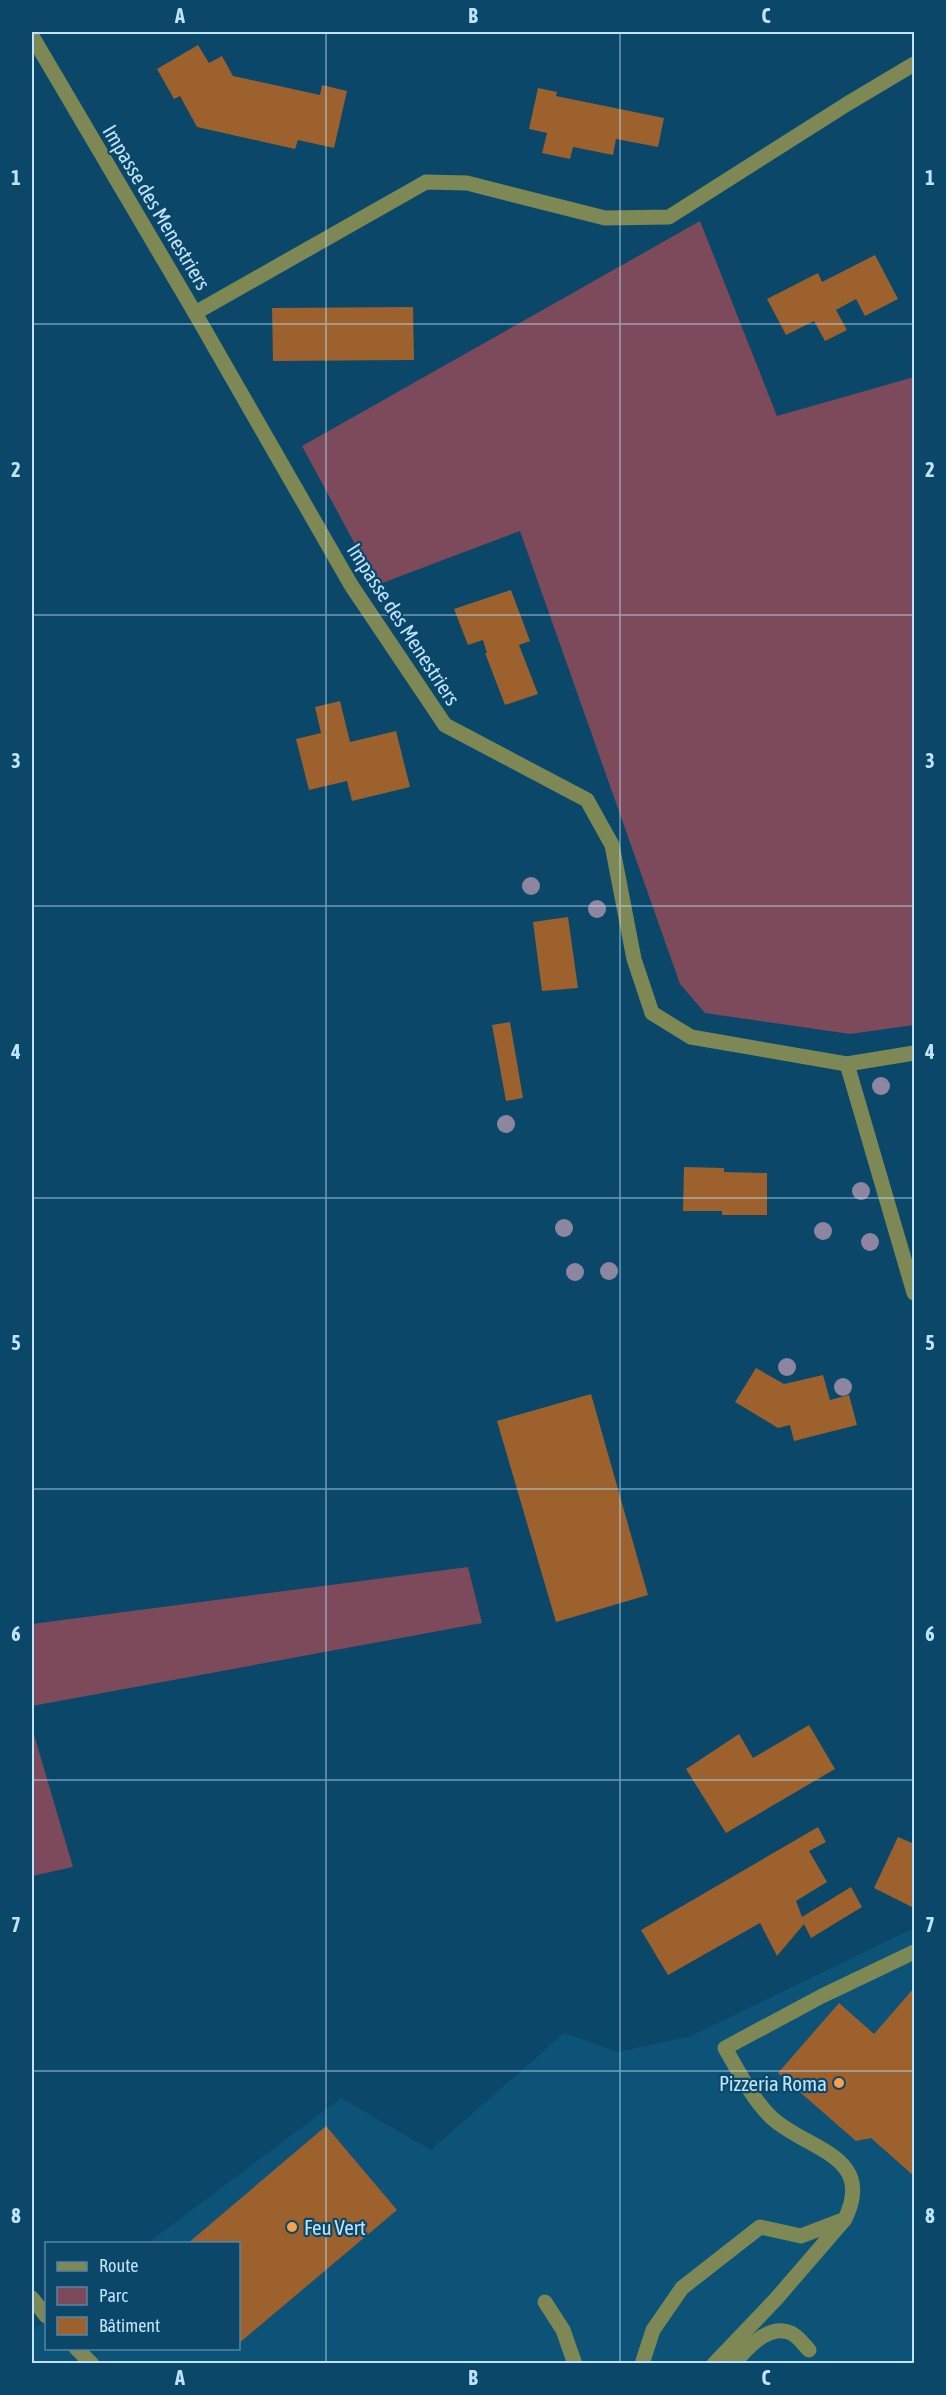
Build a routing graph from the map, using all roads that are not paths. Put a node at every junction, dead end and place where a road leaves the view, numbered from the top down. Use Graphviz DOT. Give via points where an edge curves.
graph roads {
  1 [pos="32,36"];
  2 [pos="915,64"];
  3 [pos="195,313"];
  4 [pos="915,1053"];
  5 [pos="847,1065"];
  6 [pos="915,1293"];
  7 [pos="915,1952"];
  8 [pos="845,2219"];
  9 [pos="32,2298"];
  10 [pos="545,2302"];
  11 [pos="45,2315"];
  12 [pos="77,2350"];
  13 [pos="809,2350"];
  14 [pos="92,2364"];
  15 [pos="575,2364"];
  16 [pos="642,2364"];
  17 [pos="714,2364"];
  18 [pos="734,2364"];
  1 -- 3 [label="street, Impasse des Menestriers"];
  2 -- 3 [label="street" via="669,217 605,218 467,183 426,182"];
  3 -- 5 [label="street, Impasse des Menestriers" via="351,585 445,725 587,800 612,845 634,959 652,1013 691,1037"];
  4 -- 5 [label="street"];
  5 -- 6 [label="street"];
  7 -- 8 [label="street" via="725,2048 753,2095 773,2118 849,2171 855,2190"];
  8 -- 16 [label="street" via="801,2236 760,2227 682,2288 653,2330"];
  8 -- 17 [label="street"];
  9 -- 11 [label="street"];
  10 -- 15 [label="street" via="563,2330"];
  12 -- 14 [label="street"];
  13 -- 18 [label="street" via="793,2333 779,2330 761,2337"];
}
